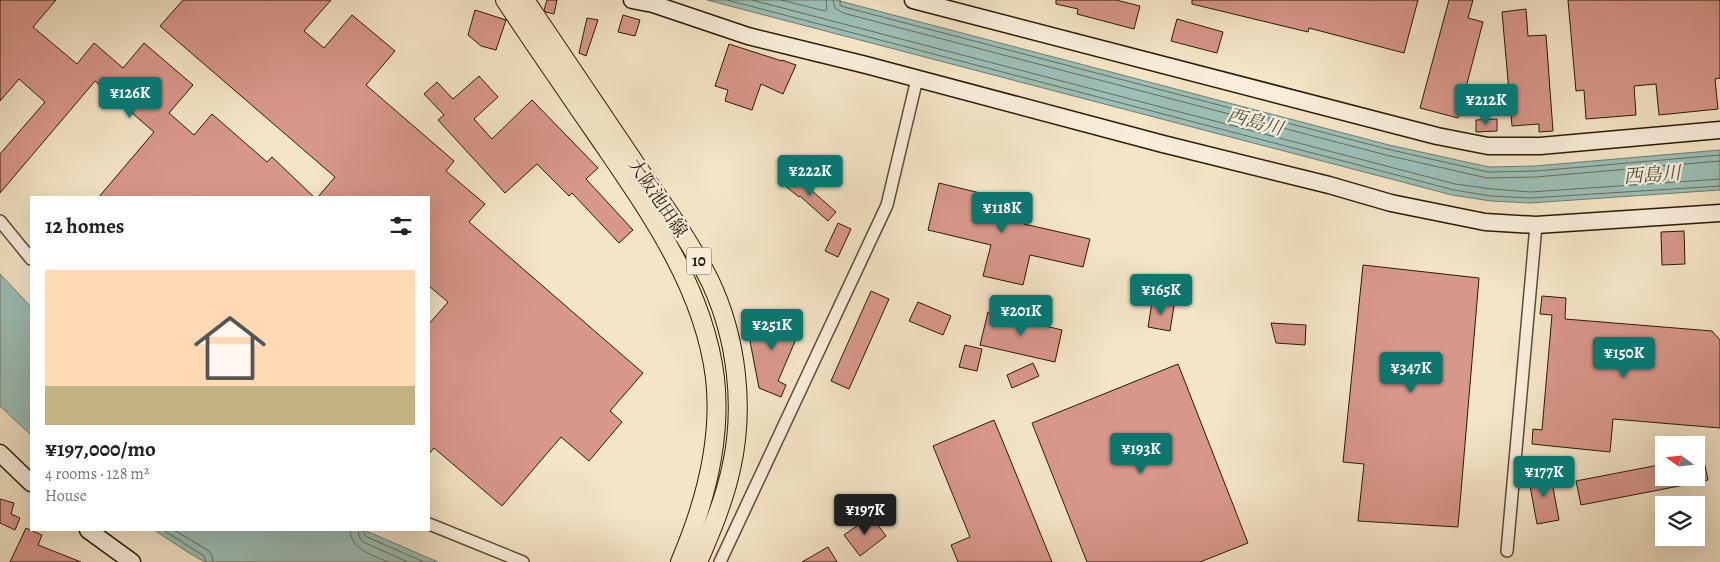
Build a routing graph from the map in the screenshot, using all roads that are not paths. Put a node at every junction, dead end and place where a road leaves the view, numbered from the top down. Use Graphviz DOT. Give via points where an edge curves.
graph roads {
  1 [pos="505,0"];
  2 [pos="525,0"];
  3 [pos="632,0"];
  4 [pos="913,0"];
  5 [pos="917,78"];
  6 [pos="1720,130"];
  7 [pos="1720,213"];
  8 [pos="0,221"];
  9 [pos="1536,225"];
  10 [pos="30,258"];
  11 [pos="0,453"];
  12 [pos="30,482"];
  13 [pos="430,524"];
  14 [pos="89,531"];
  15 [pos="1507,551"];
  16 [pos="132,562"];
  17 [pos="523,562"];
  18 [pos="680,562"];
  19 [pos="698,562"];
  20 [pos="720,562"];
  1 -- 18 [label="main road, 大阪池田線 / 10" via="654,221 692,293 707,336 715,380 713,448 703,495"];
  2 -- 19 [label="main road, 大阪池田線 / 10" via="687,241 711,283 726,325 736,387 735,445 725,491"];
  3 -- 5 [label="street" via="748,36"];
  4 -- 6 [label="street" via="1437,136 1488,146 1540,146"];
  5 -- 9 [label="street" via="1392,203 1485,222"];
  5 -- 20 [label="street" via="887,205"];
  7 -- 9 [label="street"];
  8 -- 10 [label="street"];
  9 -- 15 [label="street"];
  11 -- 12 [label="street"];
  13 -- 17 [label="street"];
  14 -- 16 [label="street"];
}
